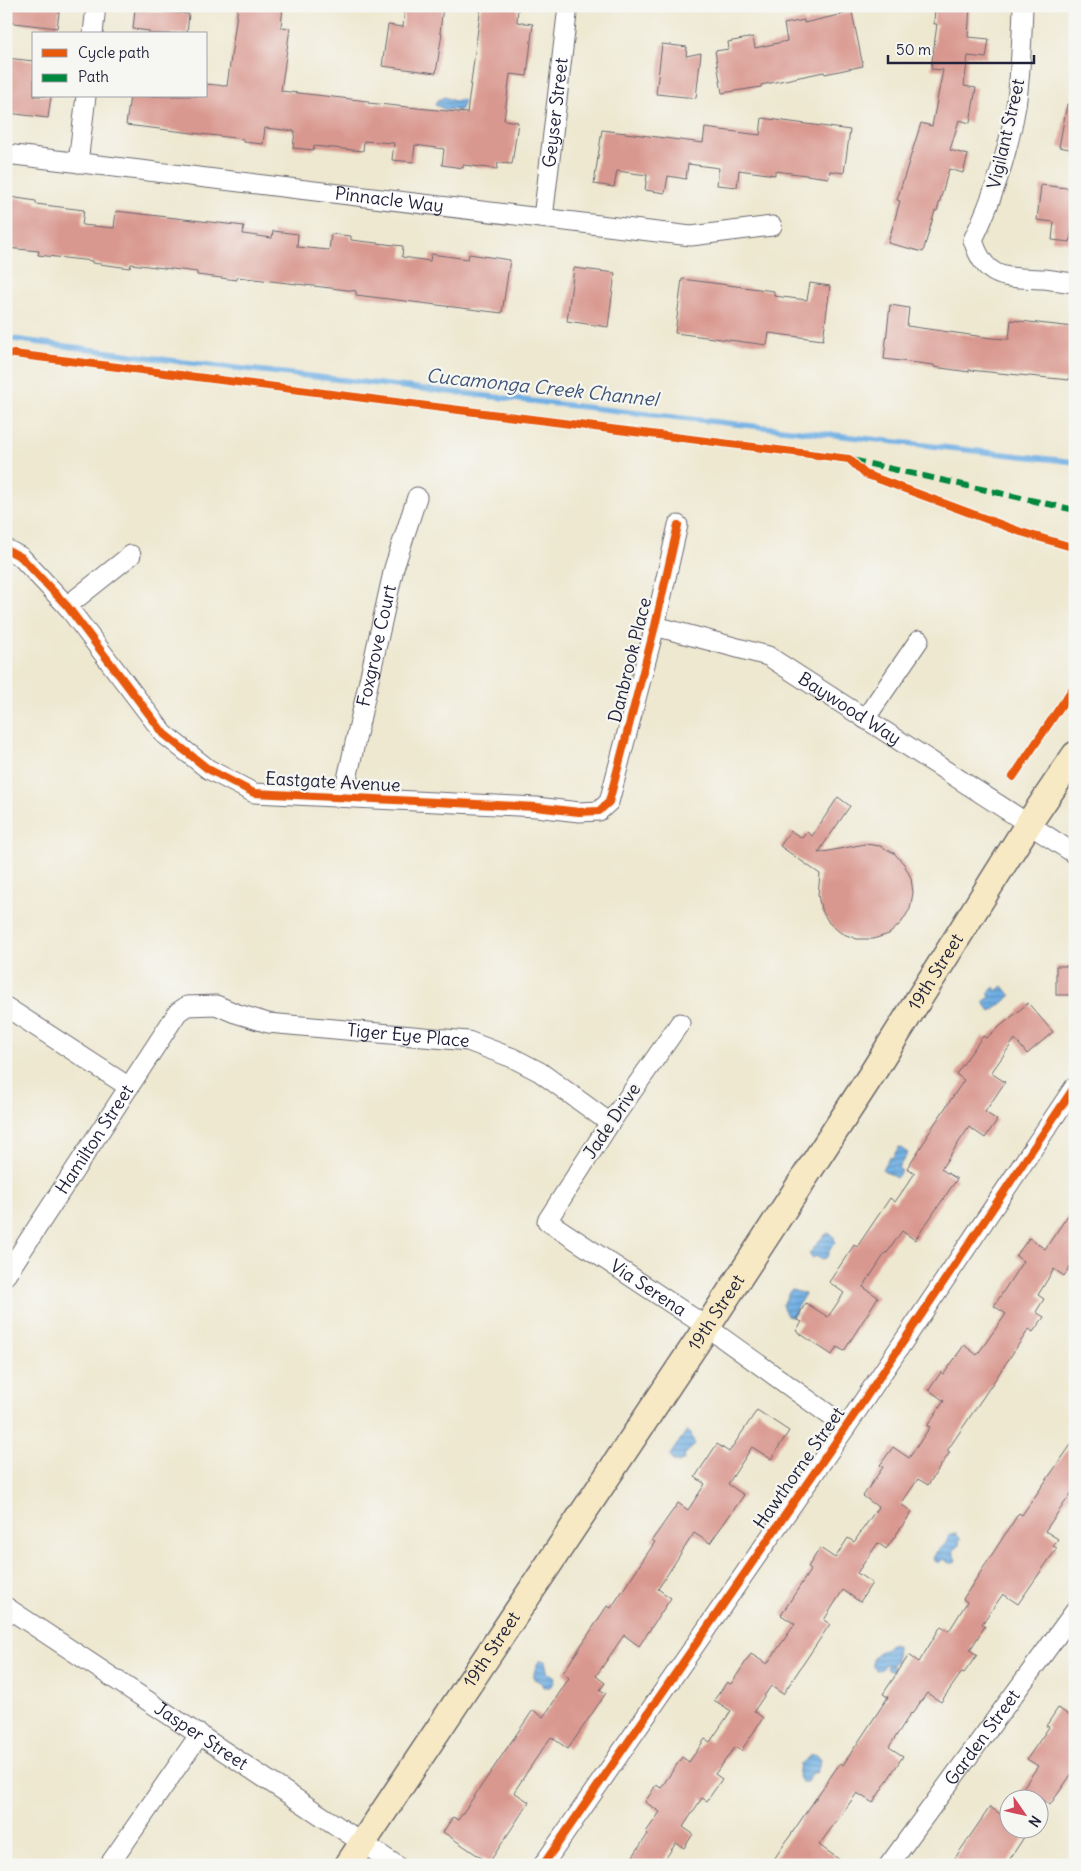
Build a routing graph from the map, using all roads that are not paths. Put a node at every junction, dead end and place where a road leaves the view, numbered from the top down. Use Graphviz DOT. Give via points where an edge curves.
graph roads {
  1 [pos="96,6"];
  2 [pos="568,6"];
  3 [pos="1023,6"];
  4 [pos="93,32"];
  5 [pos="86,98"];
  6 [pos="6,154"];
  7 [pos="78,163"];
  8 [pos="543,218"];
  9 [pos="772,226"];
  10 [pos="1075,283"];
  11 [pos="417,497"];
  12 [pos="678,525"];
  13 [pos="6,550"];
  14 [pos="131,556"];
  15 [pos="67,606"];
  16 [pos="655,626"];
  17 [pos="919,640"];
  18 [pos="865,720"];
  19 [pos="1075,755"];
  20 [pos="343,797"];
  21 [pos="609,802"];
  22 [pos="1029,823"];
  23 [pos="1075,854"];
  24 [pos="187,1006"];
  25 [pos="6,1007"];
  26 [pos="680,1023"];
  27 [pos="1075,1086"];
  28 [pos="128,1087"];
  29 [pos="610,1122"];
  30 [pos="546,1221"];
  31 [pos="6,1275"];
  32 [pos="707,1327"];
  33 [pos="846,1426"];
  34 [pos="6,1607"];
  35 [pos="1075,1611"];
  36 [pos="200,1734"];
  37 [pos="363,1842"];
  38 [pos="109,1865"];
  39 [pos="348,1865"];
  40 [pos="396,1865"];
  41 [pos="543,1865"];
  42 [pos="889,1865"];
  1 -- 4 [label="street"];
  2 -- 8 [label="street, Geyser Street"];
  3 -- 10 [label="street, Vigilant Street" via="1016,106 992,195 973,240 978,256 992,271 1011,279"];
  5 -- 7 [label="street"];
  6 -- 7 [label="street, Pinnacle Way"];
  7 -- 8 [label="street, Pinnacle Way"];
  8 -- 9 [label="street, Pinnacle Way" via="691,236"];
  11 -- 20 [label="street, Foxgrove Court" via="394,568"];
  12 -- 16 [label="street, Danbrook Place"];
  13 -- 15 [label="street, Eastgate Avenue" via="21,557"];
  14 -- 15 [label="street"];
  15 -- 20 [label="street, Eastgate Avenue" via="164,734 208,769 254,793"];
  16 -- 18 [label="street, Baywood Way" via="768,656"];
  16 -- 21 [label="street, Danbrook Place"];
  17 -- 18 [label="street"];
  18 -- 22 [label="street, Baywood Way"];
  19 -- 22 [label="main road, 19th Street"];
  20 -- 21 [label="street, Eastgate Avenue" via="578,812 599,811"];
  22 -- 23 [label="street, Baywood Way"];
  22 -- 32 [label="main road, 19th Street" via="870,1077"];
  24 -- 28 [label="street, Hamilton Street" via="178,1012"];
  24 -- 29 [label="street, Tiger Eye Place" via="216,1004 268,1023 468,1041 540,1072"];
  25 -- 28 [label="street"];
  26 -- 29 [label="street, Jade Drive"];
  27 -- 33 [label="street, Hawthorne Street"];
  28 -- 31 [label="street, Hamilton Street"];
  29 -- 30 [label="street, Jade Drive"];
  30 -- 32 [label="street, Via Serena"];
  32 -- 33 [label="street, Via Serena"];
  32 -- 37 [label="main road, 19th Street"];
  33 -- 41 [label="street, Hawthorne Street"];
  34 -- 36 [label="street, Jasper Street"];
  35 -- 42 [label="street, Garden Street"];
  36 -- 37 [label="street, Jasper Street"];
  36 -- 38 [label="street"];
  37 -- 39 [label="main road, 19th Street"];
  37 -- 40 [label="street, Jasper Street"];
}
